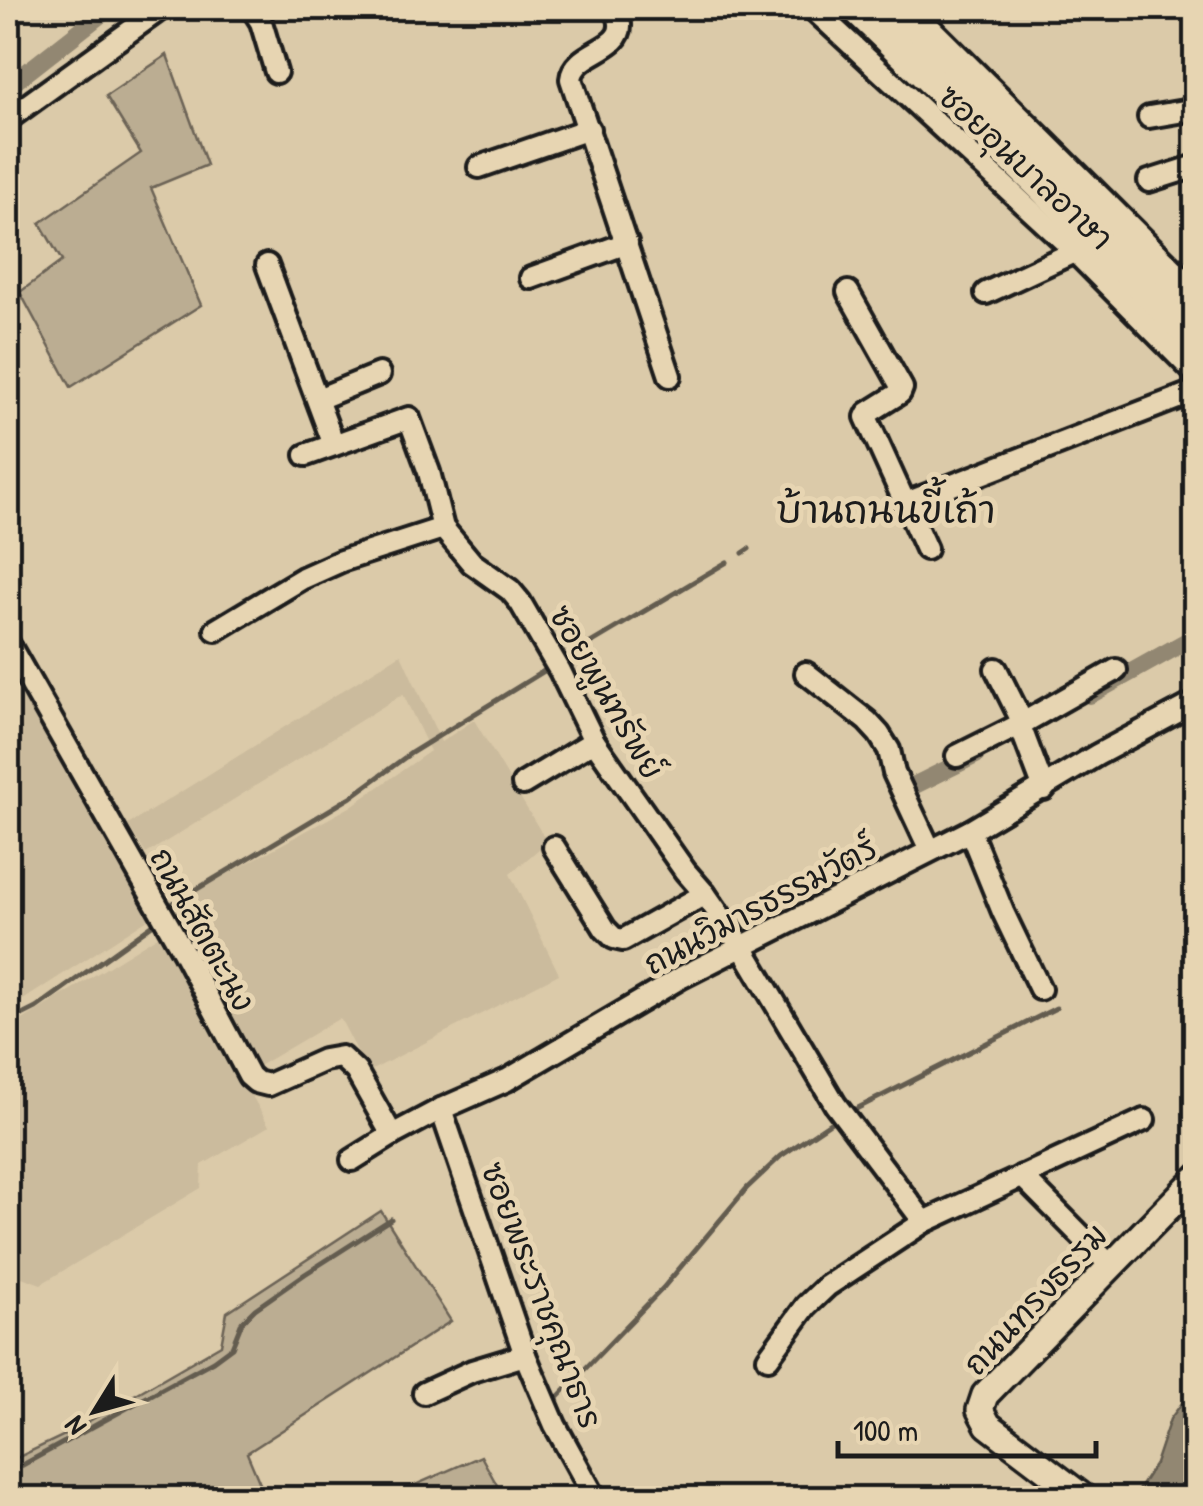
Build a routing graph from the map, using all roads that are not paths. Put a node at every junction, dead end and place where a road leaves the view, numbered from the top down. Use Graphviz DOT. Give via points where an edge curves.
graph roads {
  1 [pos="162,8"];
  2 [pos="252,8"];
  3 [pos="616,8"];
  4 [pos="812,8"];
  5 [pos="858,8"];
  6 [pos="902,8"];
  7 [pos="276,72"];
  8 [pos="1196,108"];
  9 [pos="1149,117"];
  10 [pos="8,120"];
  11 [pos="589,130"];
  12 [pos="1196,166"];
  13 [pos="479,167"];
  14 [pos="1149,181"];
  15 [pos="627,243"];
  16 [pos="1074,252"];
  17 [pos="266,265"];
  18 [pos="530,278"];
  19 [pos="848,292"];
  20 [pos="986,293"];
  21 [pos="1196,300"];
  22 [pos="1196,339"];
  23 [pos="379,374"];
  24 [pos="1196,374"];
  25 [pos="670,376"];
  26 [pos="1196,391"];
  27 [pos="318,399"];
  28 [pos="334,445"];
  29 [pos="306,454"];
  30 [pos="906,503"];
  31 [pos="442,528"];
  32 [pos="926,550"];
  33 [pos="216,630"];
  34 [pos="8,642"];
  35 [pos="996,670"];
  36 [pos="1116,670"];
  37 [pos="806,673"];
  38 [pos="1196,702"];
  39 [pos="1023,723"];
  40 [pos="594,741"];
  41 [pos="956,756"];
  42 [pos="524,784"];
  43 [pos="1044,789"];
  44 [pos="970,831"];
  45 [pos="554,847"];
  46 [pos="930,850"];
  47 [pos="705,894"];
  48 [pos="742,947"];
  49 [pos="1040,989"];
  50 [pos="441,1110"];
  51 [pos="1144,1120"];
  52 [pos="392,1135"];
  53 [pos="352,1160"];
  54 [pos="1022,1176"];
  55 [pos="1196,1179"];
  56 [pos="924,1222"];
  57 [pos="1110,1265"];
  58 [pos="525,1354"];
  59 [pos="768,1358"];
  60 [pos="424,1393"];
  61 [pos="595,1498"];
  62 [pos="1084,1498"];
  1 -- 10 [label="street"];
  2 -- 7 [label="street"];
  3 -- 11 [label="street" via="621,26 615,40 571,71"];
  4 -- 16 [label="street, ซอยอุนบาลอาษา"];
  5 -- 22 [label="main road"];
  6 -- 21 [label="main road"];
  8 -- 9 [label="street"];
  11 -- 13 [label="street"];
  11 -- 15 [label="street"];
  12 -- 14 [label="street"];
  15 -- 18 [label="street"];
  15 -- 25 [label="street"];
  16 -- 20 [label="street"];
  16 -- 24 [label="street, ซอยอุนบาลอาษา"];
  17 -- 27 [label="street"];
  19 -- 30 [label="street" via="902,388 866,415"];
  23 -- 27 [label="street"];
  26 -- 30 [label="street"];
  27 -- 28 [label="street"];
  28 -- 29 [label="street, ซอยพูนทรัพย์"];
  28 -- 31 [label="street, ซอยพูนทรัพย์" via="409,418"];
  30 -- 32 [label="street"];
  31 -- 33 [label="street" via="303,578"];
  31 -- 40 [label="street, ซอยพูนทรัพย์" via="520,602"];
  34 -- 52 [label="street, ถนนสัตตะนง" via="249,1076 268,1086 341,1057"];
  35 -- 39 [label="street"];
  36 -- 39 [label="street"];
  37 -- 46 [label="street" via="880,734"];
  38 -- 43 [label="street, ถนนวิมารธรรมวัตร์"];
  39 -- 41 [label="street"];
  39 -- 43 [label="street"];
  40 -- 42 [label="street"];
  40 -- 47 [label="street, ซอยพูนทรัพย์"];
  43 -- 44 [label="street, ถนนวิมารธรรมวัตร์"];
  44 -- 46 [label="street, ถนนวิมารธรรมวัตร์"];
  44 -- 49 [label="street"];
  45 -- 47 [label="street" via="614,938 623,940"];
  46 -- 48 [label="street, ถนนวิมารธรรมวัตร์"];
  47 -- 48 [label="street, ซอยพูนทรัพย์"];
  48 -- 50 [label="street, ถนนวิมารธรรมวัตร์" via="508,1080"];
  48 -- 56 [label="street, ซอยพูนทรัพย์" via="836,1104"];
  50 -- 52 [label="street, ถนนวิมารธรรมวัตร์"];
  50 -- 58 [label="street, ซอยพระราชคุณาธาร"];
  51 -- 54 [label="street"];
  52 -- 53 [label="street, ถนนวิมารธรรมวัตร์"];
  54 -- 56 [label="street"];
  54 -- 57 [label="street"];
  55 -- 57 [label="street, ถนนทรงธรรม"];
  56 -- 59 [label="street" via="828,1286"];
  57 -- 62 [label="street, ถนนทรงธรรม" via="985,1394 980,1410 988,1426"];
  58 -- 60 [label="street"];
  58 -- 61 [label="street, ซอยพระราชคุณาธาร"];
}
